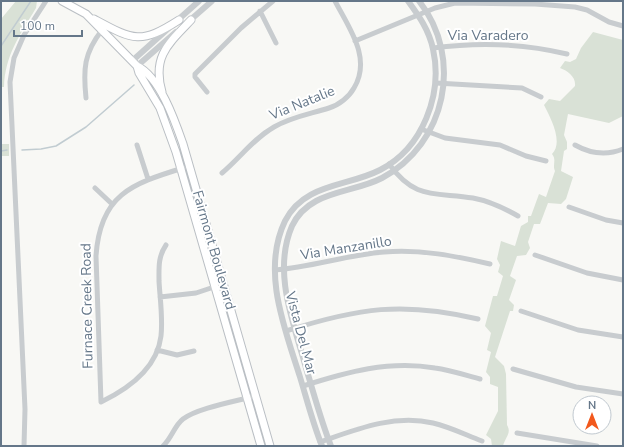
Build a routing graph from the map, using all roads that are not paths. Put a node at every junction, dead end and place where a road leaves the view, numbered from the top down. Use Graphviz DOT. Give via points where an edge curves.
graph roads {
  1 [pos="46,1"];
  2 [pos="62,1"];
  3 [pos="199,1"];
  4 [pos="212,1"];
  5 [pos="273,1"];
  6 [pos="335,1"];
  7 [pos="408,1"];
  8 [pos="419,1"];
  9 [pos="260,11"];
  10 [pos="426,11"];
  11 [pos="86,14"];
  12 [pos="419,14"];
  13 [pos="179,20"];
  14 [pos="191,20"];
  15 [pos="623,26"];
  16 [pos="102,30"];
  17 [pos="355,41"];
  18 [pos="276,42"];
  19 [pos="441,47"];
  20 [pos="433,48"];
  21 [pos="567,54"];
  22 [pos="135,63"];
  23 [pos="436,83"];
  24 [pos="444,83"];
  25 [pos="207,92"];
  26 [pos="163,96"];
  27 [pos="541,97"];
  28 [pos="86,98"];
  29 [pos="421,129"];
  30 [pos="429,133"];
  31 [pos="137,145"];
  32 [pos="575,145"];
  33 [pos="623,149"];
  34 [pos="546,161"];
  35 [pos="389,164"];
  36 [pos="190,166"];
  37 [pos="181,169"];
  38 [pos="394,171"];
  39 [pos="222,173"];
  40 [pos="148,179"];
  41 [pos="94,188"];
  42 [pos="112,204"];
  43 [pos="569,207"];
  44 [pos="518,216"];
  45 [pos="623,222"];
  46 [pos="166,245"];
  47 [pos="535,255"];
  48 [pos="490,264"];
  49 [pos="284,269"];
  50 [pos="275,270"];
  51 [pos="623,280"];
  52 [pos="223,284"];
  53 [pos="215,287"];
  54 [pos="160,297"];
  55 [pos="521,311"];
  56 [pos="478,319"];
  57 [pos="295,329"];
  58 [pos="286,331"];
  59 [pos="623,337"];
  60 [pos="158,350"];
  61 [pos="194,351"];
  62 [pos="513,368"];
  63 [pos="480,379"];
  64 [pos="311,384"];
  65 [pos="303,386"];
  66 [pos="623,394"];
  67 [pos="254,396"];
  68 [pos="247,398"];
  69 [pos="518,433"];
  70 [pos="328,439"];
  71 [pos="482,441"];
  72 [pos="321,444"];
  73 [pos="24,446"];
  74 [pos="164,446"];
  75 [pos="261,446"];
  76 [pos="270,446"];
  77 [pos="331,446"];
  78 [pos="597,446"];
  1 -- 73 [label="street" via="14,58 10,82 25,409"];
  2 -- 11 [label="main road, Fairmont Boulevard"];
  3 -- 13 [label="street"];
  4 -- 14 [label="street"];
  5 -- 9 [label="street"];
  6 -- 17 [label="street, Via Natalie"];
  7 -- 12 [label="street, Vista Del Mar"];
  8 -- 10 [label="street, Vista Del Mar"];
  9 -- 18 [label="street"];
  9 -- 25 [label="street" via="195,74"];
  10 -- 12 [label="street"];
  10 -- 15 [label="street" via="455,3 548,4 581,8"];
  10 -- 19 [label="street, Vista Del Mar"];
  11 -- 13 [label="main road" via="118,32 138,38 157,34"];
  11 -- 16 [label="main road, Fairmont Boulevard"];
  12 -- 17 [label="street"];
  12 -- 20 [label="street, Vista Del Mar"];
  13 -- 22 [label="street"];
  14 -- 22 [label="street"];
  14 -- 26 [label="main road" via="174,37 160,58 158,73"];
  16 -- 22 [label="main road, Fairmont Boulevard"];
  16 -- 28 [label="street" via="88,52"];
  17 -- 39 [label="street, Via Natalie" via="360,51 361,67 358,82 346,98 328,108 275,126 252,142"];
  19 -- 20 [label="street, Via Varadero"];
  19 -- 21 [label="street, Via Varadero" via="510,44"];
  19 -- 24 [label="street, Vista Del Mar"];
  20 -- 23 [label="street, Vista Del Mar"];
  22 -- 26 [label="main road, Fairmont Boulevard" via="145,70"];
  22 -- 37 [label="main road, Fairmont Boulevard" via="165,121"];
  23 -- 24 [label="street"];
  23 -- 29 [label="street, Vista Del Mar" via="431,106"];
  24 -- 27 [label="street" via="522,88"];
  24 -- 30 [label="street, Vista Del Mar" via="438,112"];
  26 -- 36 [label="main road, Fairmont Boulevard" via="177,126"];
  29 -- 30 [label="street"];
  29 -- 35 [label="street, Vista Del Mar"];
  30 -- 34 [label="street" via="453,140 494,143"];
  30 -- 38 [label="street, Vista Del Mar" via="413,155"];
  31 -- 40 [label="street"];
  32 -- 33 [label="street" via="597,154"];
  35 -- 38 [label="street"];
  35 -- 50 [label="street, Vista Del Mar" via="364,177 316,190 300,201 285,221 281,232"];
  36 -- 37 [label="street, Furnace Creek Road"];
  36 -- 52 [label="main road, Fairmont Boulevard"];
  37 -- 40 [label="street, Furnace Creek Road"];
  37 -- 53 [label="main road, Fairmont Boulevard"];
  38 -- 44 [label="street" via="403,182 416,190 434,195 485,201"];
  38 -- 49 [label="street, Vista Del Mar" via="372,183 322,197 307,207 292,226"];
  40 -- 42 [label="street, Furnace Creek Road" via="134,186"];
  41 -- 42 [label="street"];
  42 -- 60 [label="street, Furnace Creek Road" via="101,224 97,239 101,402 121,392 140,376"];
  43 -- 45 [label="street" via="600,218"];
  46 -- 54 [label="street" via="159,260"];
  47 -- 51 [label="street" via="587,273"];
  48 -- 49 [label="street, Via Manzanillo" via="458,256 407,251 374,253"];
  49 -- 50 [label="street, Via Manzanillo"];
  49 -- 57 [label="street, Vista Del Mar" via="286,294"];
  50 -- 58 [label="street, Vista Del Mar" via="278,298"];
  52 -- 53 [label="street"];
  52 -- 67 [label="main road, Fairmont Boulevard"];
  53 -- 54 [label="street" via="196,293"];
  53 -- 68 [label="main road, Fairmont Boulevard"];
  54 -- 60 [label="street" via="161,335"];
  55 -- 59 [label="street" via="578,330"];
  56 -- 57 [label="street" via="422,309 388,308 352,313"];
  57 -- 58 [label="street"];
  57 -- 64 [label="street, Vista Del Mar"];
  58 -- 65 [label="street, Vista Del Mar"];
  60 -- 61 [label="street" via="177,355"];
  62 -- 66 [label="street" via="576,387"];
  63 -- 64 [label="street" via="434,367 393,365 361,369"];
  64 -- 65 [label="street"];
  64 -- 70 [label="street, Vista Del Mar"];
  65 -- 72 [label="street, Vista Del Mar"];
  67 -- 68 [label="street"];
  67 -- 76 [label="main road, Fairmont Boulevard"];
  68 -- 74 [label="street" via="190,414 177,424"];
  68 -- 75 [label="main road, Fairmont Boulevard"];
  69 -- 78 [label="street"];
  70 -- 71 [label="street" via="373,424 403,421 432,423"];
  70 -- 72 [label="street"];
  70 -- 77 [label="street, Vista Del Mar"];
}
